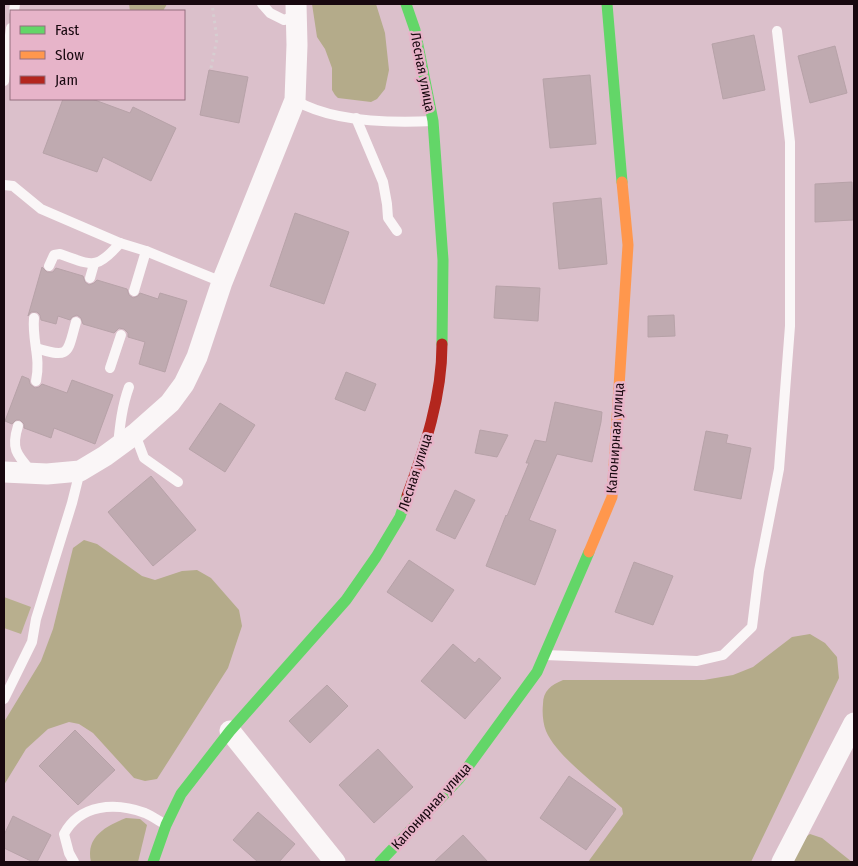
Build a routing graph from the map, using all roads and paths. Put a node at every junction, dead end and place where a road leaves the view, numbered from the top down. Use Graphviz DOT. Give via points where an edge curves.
graph roads {
  1 [pos="212,4"];
  2 [pos="262,4"];
  3 [pos="406,4"];
  4 [pos="607,4"];
  5 [pos="297,9"];
  6 [pos="778,31"];
  7 [pos="10,36"];
  8 [pos="212,68"];
  9 [pos="4,81"];
  10 [pos="295,100"];
  11 [pos="356,118"];
  12 [pos="433,121"];
  13 [pos="4,185"];
  14 [pos="398,231"];
  15 [pos="120,243"];
  16 [pos="146,251"];
  17 [pos="94,264"];
  18 [pos="49,266"];
  19 [pos="90,278"];
  20 [pos="222,282"];
  21 [pos="134,291"];
  22 [pos="34,318"];
  23 [pos="76,322"];
  24 [pos="120,335"];
  25 [pos="36,348"];
  26 [pos="110,368"];
  27 [pos="36,381"];
  28 [pos="129,387"];
  29 [pos="18,426"];
  30 [pos="135,434"];
  31 [pos="118,446"];
  32 [pos="80,471"];
  33 [pos="4,472"];
  34 [pos="34,474"];
  35 [pos="178,482"];
  36 [pos="544,655"];
  37 [pos="4,699"];
  38 [pos="854,723"];
  39 [pos="230,731"];
  40 [pos="166,825"];
  41 [pos="74,862"];
  42 [pos="153,862"];
  43 [pos="336,862"];
  44 [pos="380,862"];
  45 [pos="782,862"];
  1 -- 8 [label="path" via="217,39"];
  2 -- 5 [label="lane" via="270,13 284,20"];
  3 -- 12 [label="main road, Лесная улица" via="415,30"];
  4 -- 36 [label="main road, Капонирная улица" via="628,245 612,497"];
  5 -- 10 [label="street"];
  6 -- 36 [label="lane" via="790,142 790,326 779,469 758,571 752,627 723,655 697,661"];
  7 -- 9 [label="lane"];
  10 -- 11 [label="lane" via="310,109"];
  10 -- 20 [label="street"];
  11 -- 12 [label="lane" via="387,122"];
  11 -- 14 [label="lane" via="383,182 388,218"];
  12 -- 39 [label="main road, Лесная улица" via="443,260 442,370 426,444 400,518 376,557 346,600"];
  13 -- 15 [label="lane" via="12,186 41,209"];
  15 -- 16 [label="lane"];
  15 -- 17 [label="lane" via="105,260"];
  16 -- 20 [label="lane"];
  16 -- 21 [label="lane"];
  17 -- 18 [label="lane" via="60,254 54,255"];
  17 -- 19 [label="lane"];
  20 -- 30 [label="street" via="197,357 184,384 170,402"];
  22 -- 25 [label="lane"];
  23 -- 25 [label="lane" via="68,350 63,354"];
  24 -- 26 [label="lane"];
  25 -- 27 [label="lane"];
  28 -- 31 [label="lane"];
  29 -- 34 [label="lane" via="13,440 15,450"];
  30 -- 31 [label="street"];
  30 -- 35 [label="lane" via="144,458"];
  31 -- 32 [label="street"];
  32 -- 34 [label="street"];
  32 -- 37 [label="lane" via="32,642"];
  33 -- 34 [label="street"];
  36 -- 44 [label="main road, Капонирная улица" via="537,672 459,779"];
  38 -- 45 [label="street"];
  39 -- 40 [label="main road, Лесная улица" via="182,794"];
  39 -- 43 [label="street"];
  40 -- 41 [label="lane" via="133,810 100,807 88,811 70,824 64,834"];
  40 -- 42 [label="main road, Лесная улица"];
}
